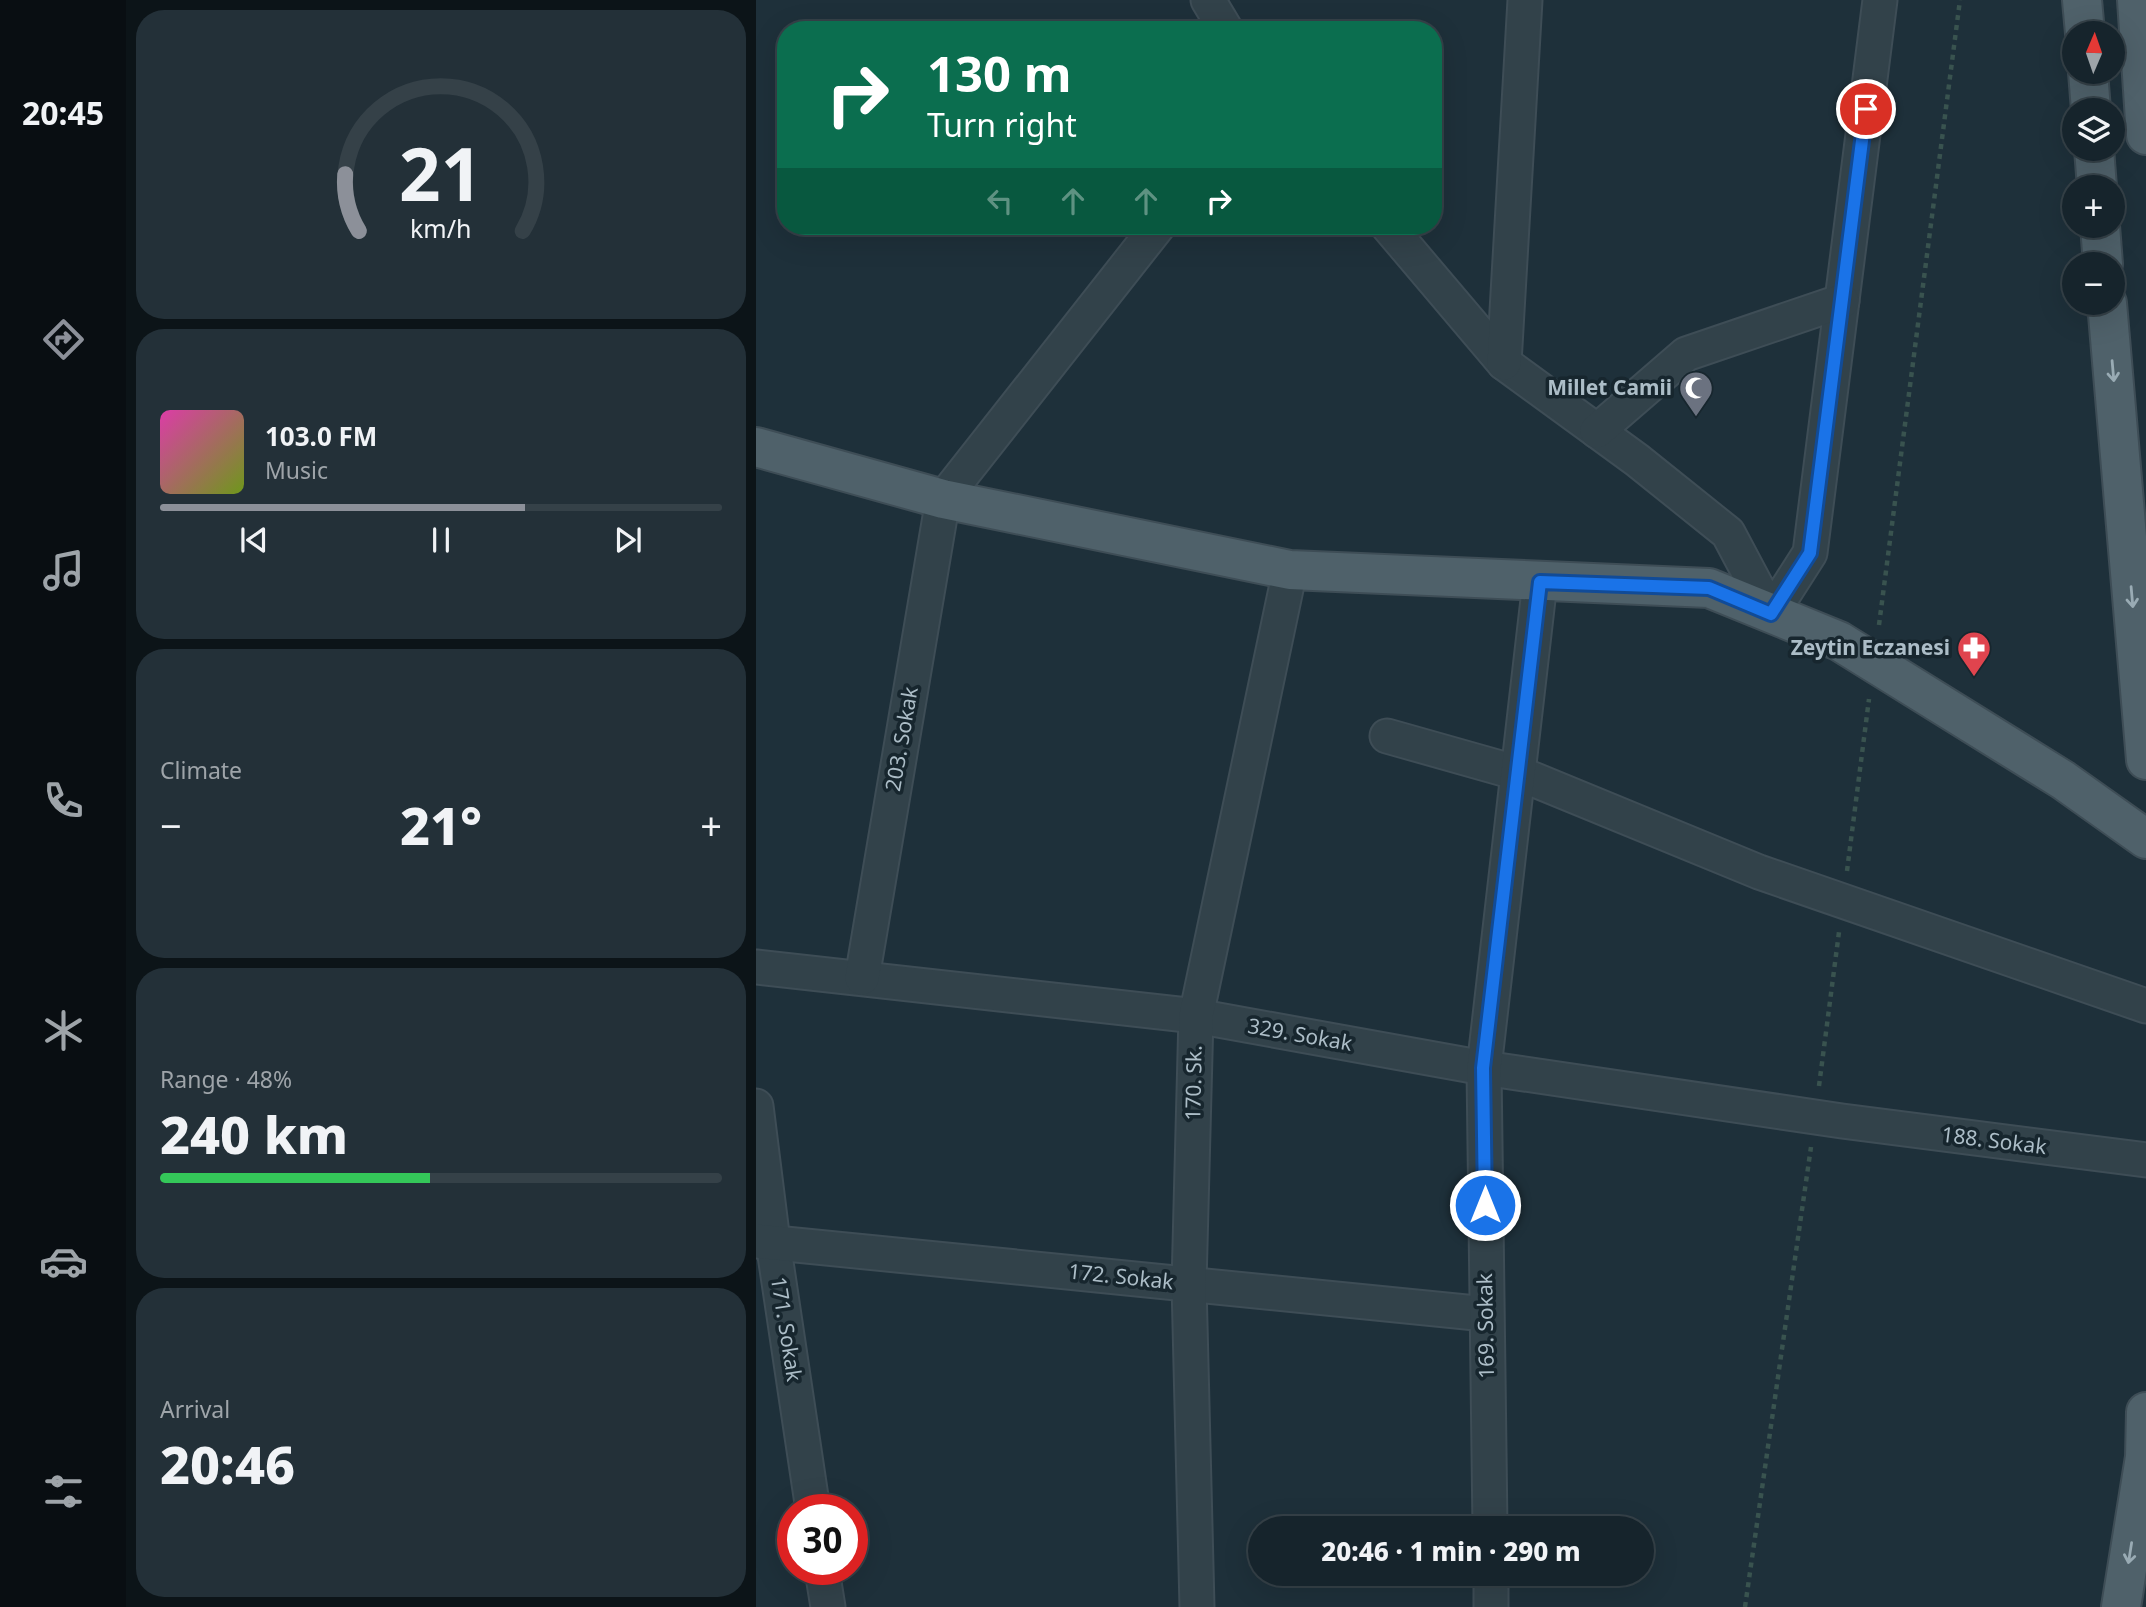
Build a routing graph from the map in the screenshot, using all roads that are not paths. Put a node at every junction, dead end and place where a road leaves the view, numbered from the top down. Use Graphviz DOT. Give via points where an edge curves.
graph roads {
  1 [pos="1208,0"];
  2 [pos="1525,0"];
  3 [pos="1880,0"];
  4 [pos="2082,0"];
  5 [pos="2137,0"];
  6 [pos="1221,21"];
  7 [pos="2084,21"];
  8 [pos="2146,135"];
  9 [pos="1151,235"];
  10 [pos="1396,235"];
  11 [pos="1842,301"];
  12 [pos="2108,315"];
  13 [pos="1504,363"];
  14 [pos="1597,431"];
  15 [pos="756,447"];
  16 [pos="943,499"];
  17 [pos="1290,570"];
  18 [pos="1540,582"];
  19 [pos="1771,614"];
  20 [pos="1387,736"];
  21 [pos="2146,760"];
  22 [pos="1518,773"];
  23 [pos="2146,839"];
  24 [pos="756,967"];
  25 [pos="862,978"];
  26 [pos="2146,1006"];
  27 [pos="1196,1016"];
  28 [pos="1483,1068"];
  29 [pos="756,1106"];
  30 [pos="1842,1121"];
  31 [pos="2146,1160"];
  32 [pos="764,1241"];
  33 [pos="1189,1284"];
  34 [pos="1486,1314"];
  35 [pos="2146,1412"];
  36 [pos="810,1494"];
  37 [pos="1490,1516"];
  38 [pos="824,1585"];
  39 [pos="1490,1586"];
  40 [pos="828,1607"];
  41 [pos="1197,1607"];
  42 [pos="1491,1607"];
  43 [pos="2121,1607"];
  1 -- 6 [label="street"];
  2 -- 13 [label="street"];
  3 -- 11 [label="street"];
  4 -- 7 [label="main road"];
  5 -- 8 [label="main road"];
  9 -- 16 [label="street"];
  10 -- 13 [label="street"];
  11 -- 14 [label="street" via="1686,354"];
  11 -- 19 [label="street" via="1810,553"];
  12 -- 21 [label="main road, one-way"];
  13 -- 14 [label="street"];
  14 -- 19 [label="street" via="1728,533"];
  15 -- 16 [label="main road"];
  16 -- 17 [label="main road"];
  16 -- 25 [label="street, 203. Sokak"];
  17 -- 18 [label="main road"];
  17 -- 27 [label="street, 170. Sk."];
  18 -- 19 [label="main road" via="1709,588"];
  18 -- 22 [label="street, 169. Sokak"];
  19 -- 23 [label="main road" via="1839,641 2063,780"];
  20 -- 22 [label="street"];
  22 -- 26 [label="street" via="1759,872"];
  22 -- 28 [label="street, 169. Sokak"];
  24 -- 25 [label="street, 329. Sokak"];
  25 -- 27 [label="street, 329. Sokak"];
  27 -- 28 [label="street, 329. Sokak"];
  27 -- 33 [label="street, 170. Sk."];
  28 -- 30 [label="street, 329. Sokak"];
  28 -- 34 [label="street, 169. Sokak"];
  29 -- 32 [label="street, 171. Sokak"];
  30 -- 31 [label="street, 188. Sokak"];
  32 -- 33 [label="street, 172. Sokak"];
  32 -- 36 [label="street, 171. Sokak"];
  33 -- 34 [label="street, 172. Sokak"];
  33 -- 41 [label="street, 170. Sk."];
  34 -- 37 [label="street, 169. Sokak"];
  35 -- 43 [label="main road, one-way" via="2145,1457"];
  38 -- 40 [label="street"];
  39 -- 42 [label="street"];
}
